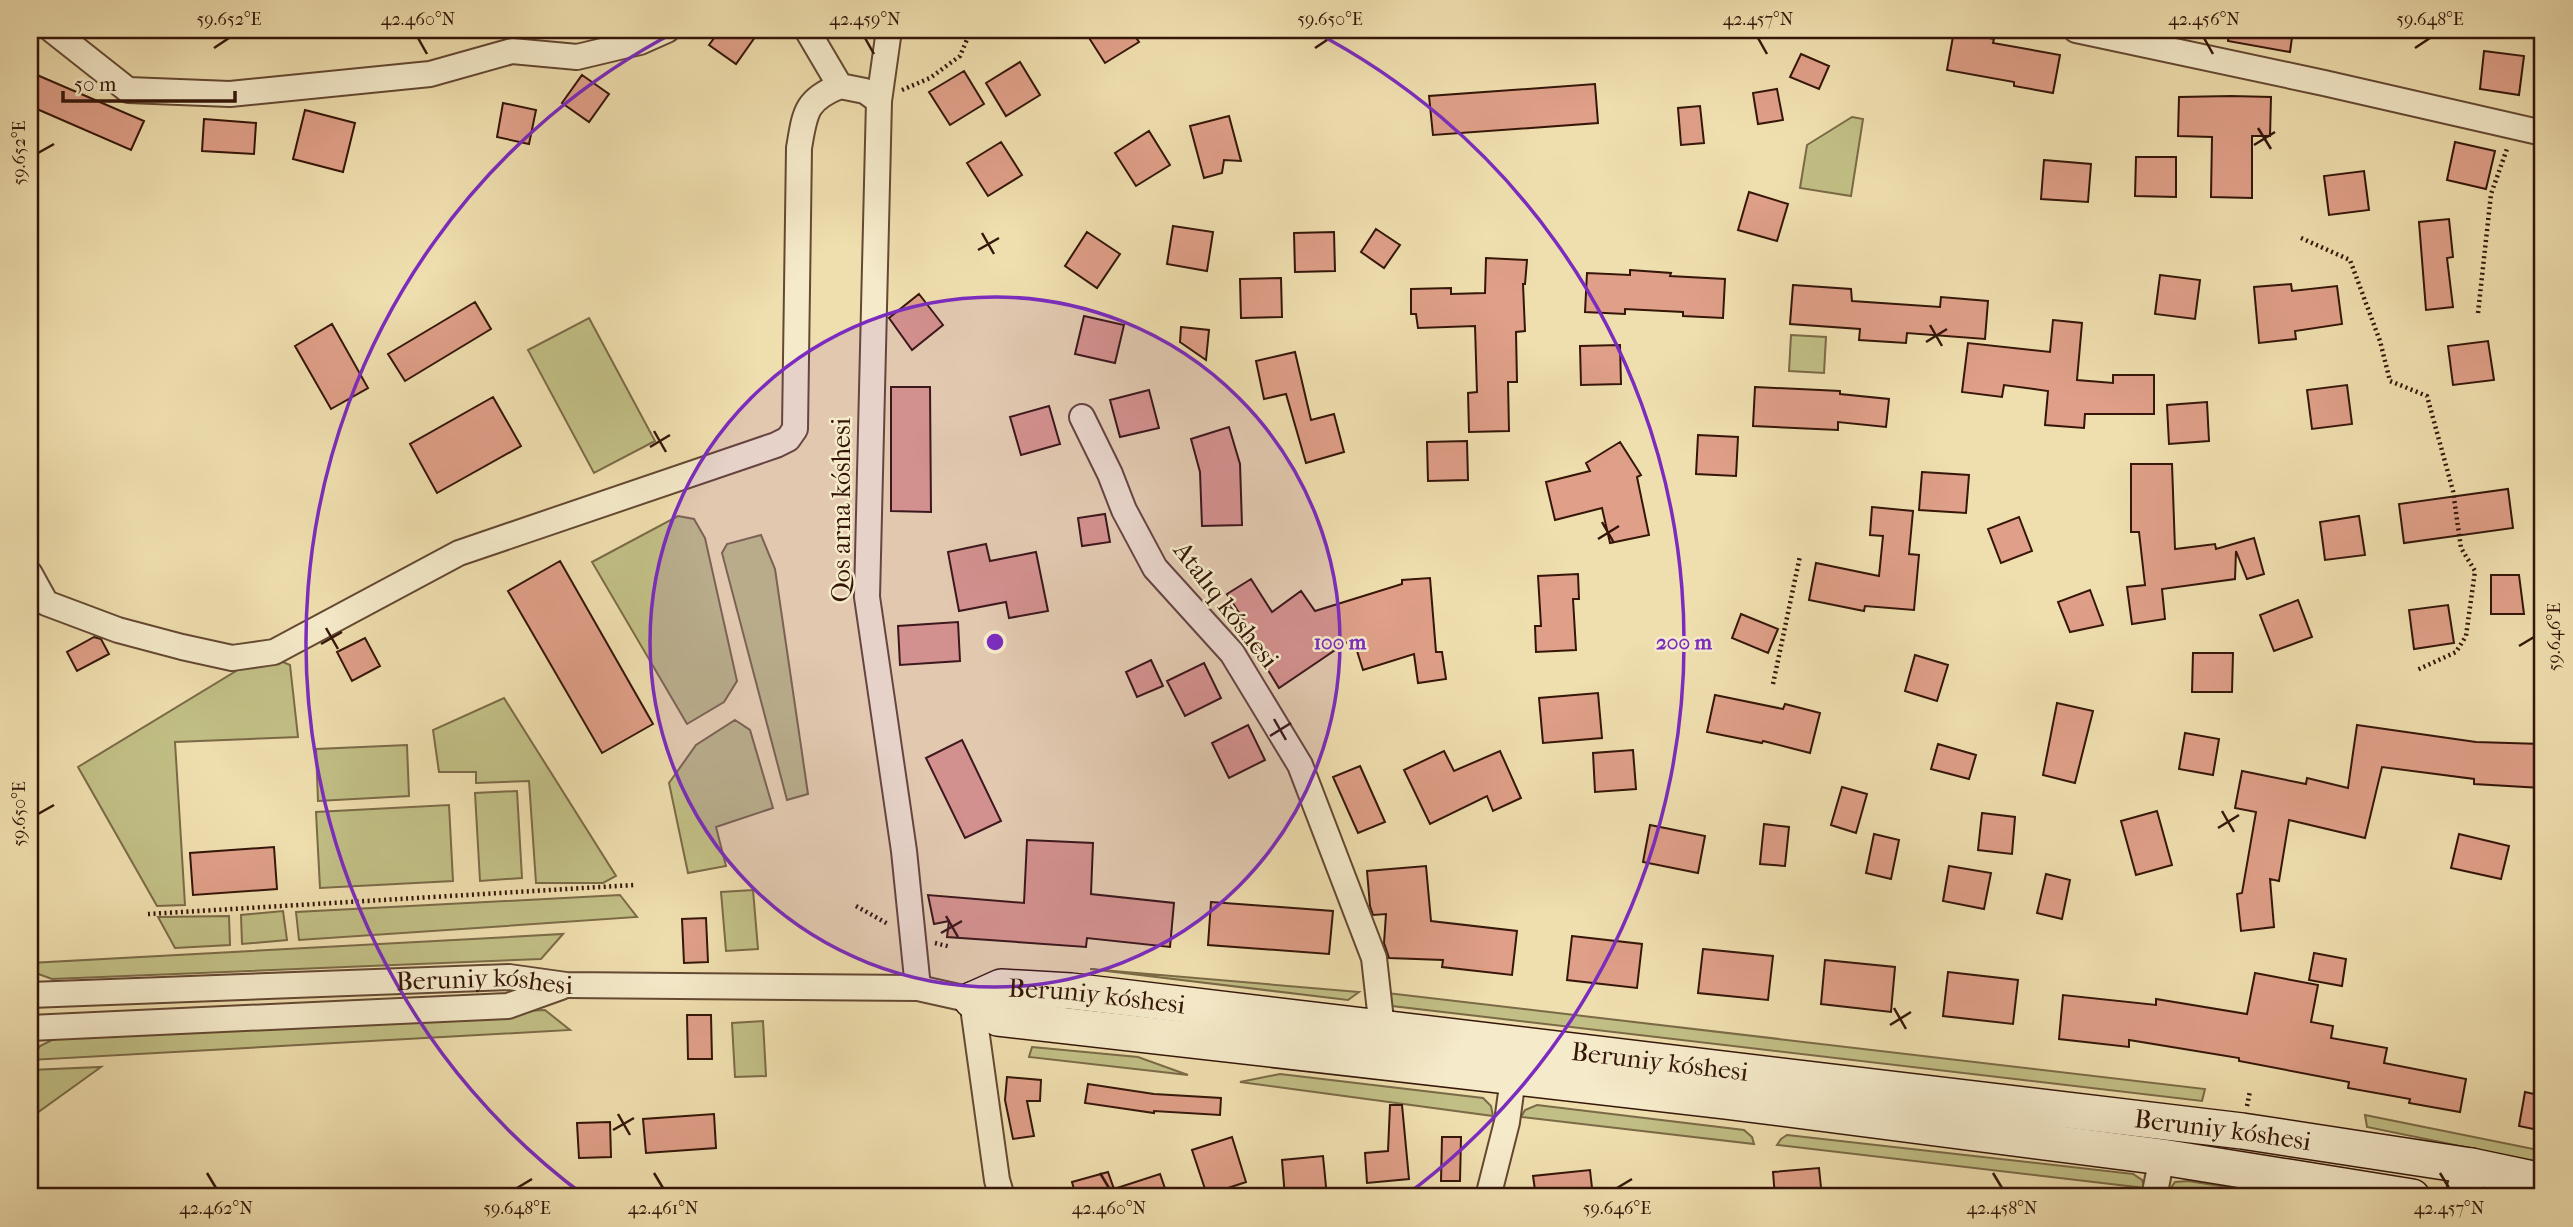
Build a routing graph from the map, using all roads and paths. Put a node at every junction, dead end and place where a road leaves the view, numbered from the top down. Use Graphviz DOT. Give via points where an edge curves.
graph roads {
  1 [pos="52,30"];
  2 [pos="667,30"];
  3 [pos="807,30"];
  4 [pos="889,30"];
  5 [pos="971,30"];
  6 [pos="2076,30"];
  7 [pos="840,86"];
  8 [pos="879,101"];
  9 [pos="2514,127"];
  10 [pos="2543,133"];
  11 [pos="2301,238"];
  12 [pos="2478,313"];
  13 [pos="1082,417"];
  14 [pos="1800,556"];
  15 [pos="30,574"];
  16 [pos="2417,670"];
  17 [pos="1773,684"];
  18 [pos="634,886"];
  19 [pos="148,914"];
  20 [pos="566,985"];
  21 [pos="918,988"];
  22 [pos="30,995"];
  23 [pos="972,1000"];
  24 [pos="30,1028"];
  25 [pos="1382,1029"];
  26 [pos="1513,1078"];
  27 [pos="2162,1157"];
  28 [pos="2543,1181"];
  29 [pos="2467,1182"];
  30 [pos="1002,1197"];
  31 [pos="1488,1197"];
  32 [pos="2154,1197"];
  33 [pos="2412,1197"];
  1 -- 2 [label="street" via="128,90 230,94 430,74 512,51 577,57 640,42"];
  3 -- 7 [label="street"];
  4 -- 8 [label="street, Qos arna kóshesi"];
  5 -- 8 [label="path" via="960,56 930,78"];
  6 -- 9 [label="street"];
  7 -- 8 [label="street" via="865,90"];
  7 -- 15 [label="street" via="820,94 805,110 799,148 795,429 788,439 459,553 274,652 232,658 118,630 46,603"];
  8 -- 21 [label="street, Qos arna kóshesi" via="867,597 904,851"];
  9 -- 10 [label="street"];
  9 -- 12 [label="path" via="2491,194"];
  11 -- 16 [label="path" via="2350,260 2381,341 2390,381 2427,396 2453,491 2462,548 2474,571 2466,636 2456,652"];
  13 -- 25 [label="street, Atalıq kóshesi" via="1156,568 1232,653 1300,765 1374,958"];
  14 -- 17 [label="path"];
  18 -- 19 [label="path"];
  20 -- 21 [label="street"];
  20 -- 22 [label="street, Beruniy kóshesi" via="509,977"];
  20 -- 24 [label="street, Beruniy kóshesi" via="508,1006"];
  21 -- 23 [label="street"];
  23 -- 25 [label="street, Beruniy kóshesi" via="1001,987 1071,991"];
  23 -- 26 [label="street, Beruniy kóshesi" via="998,1018"];
  23 -- 30 [label="street"];
  25 -- 29 [label="street, Beruniy kóshesi" via="2242,1131"];
  26 -- 27 [label="street, Beruniy kóshesi"];
  26 -- 31 [label="street"];
  27 -- 32 [label="street"];
  27 -- 33 [label="street, Beruniy kóshesi"];
  28 -- 29 [label="street, Beruniy kóshesi"];
}
